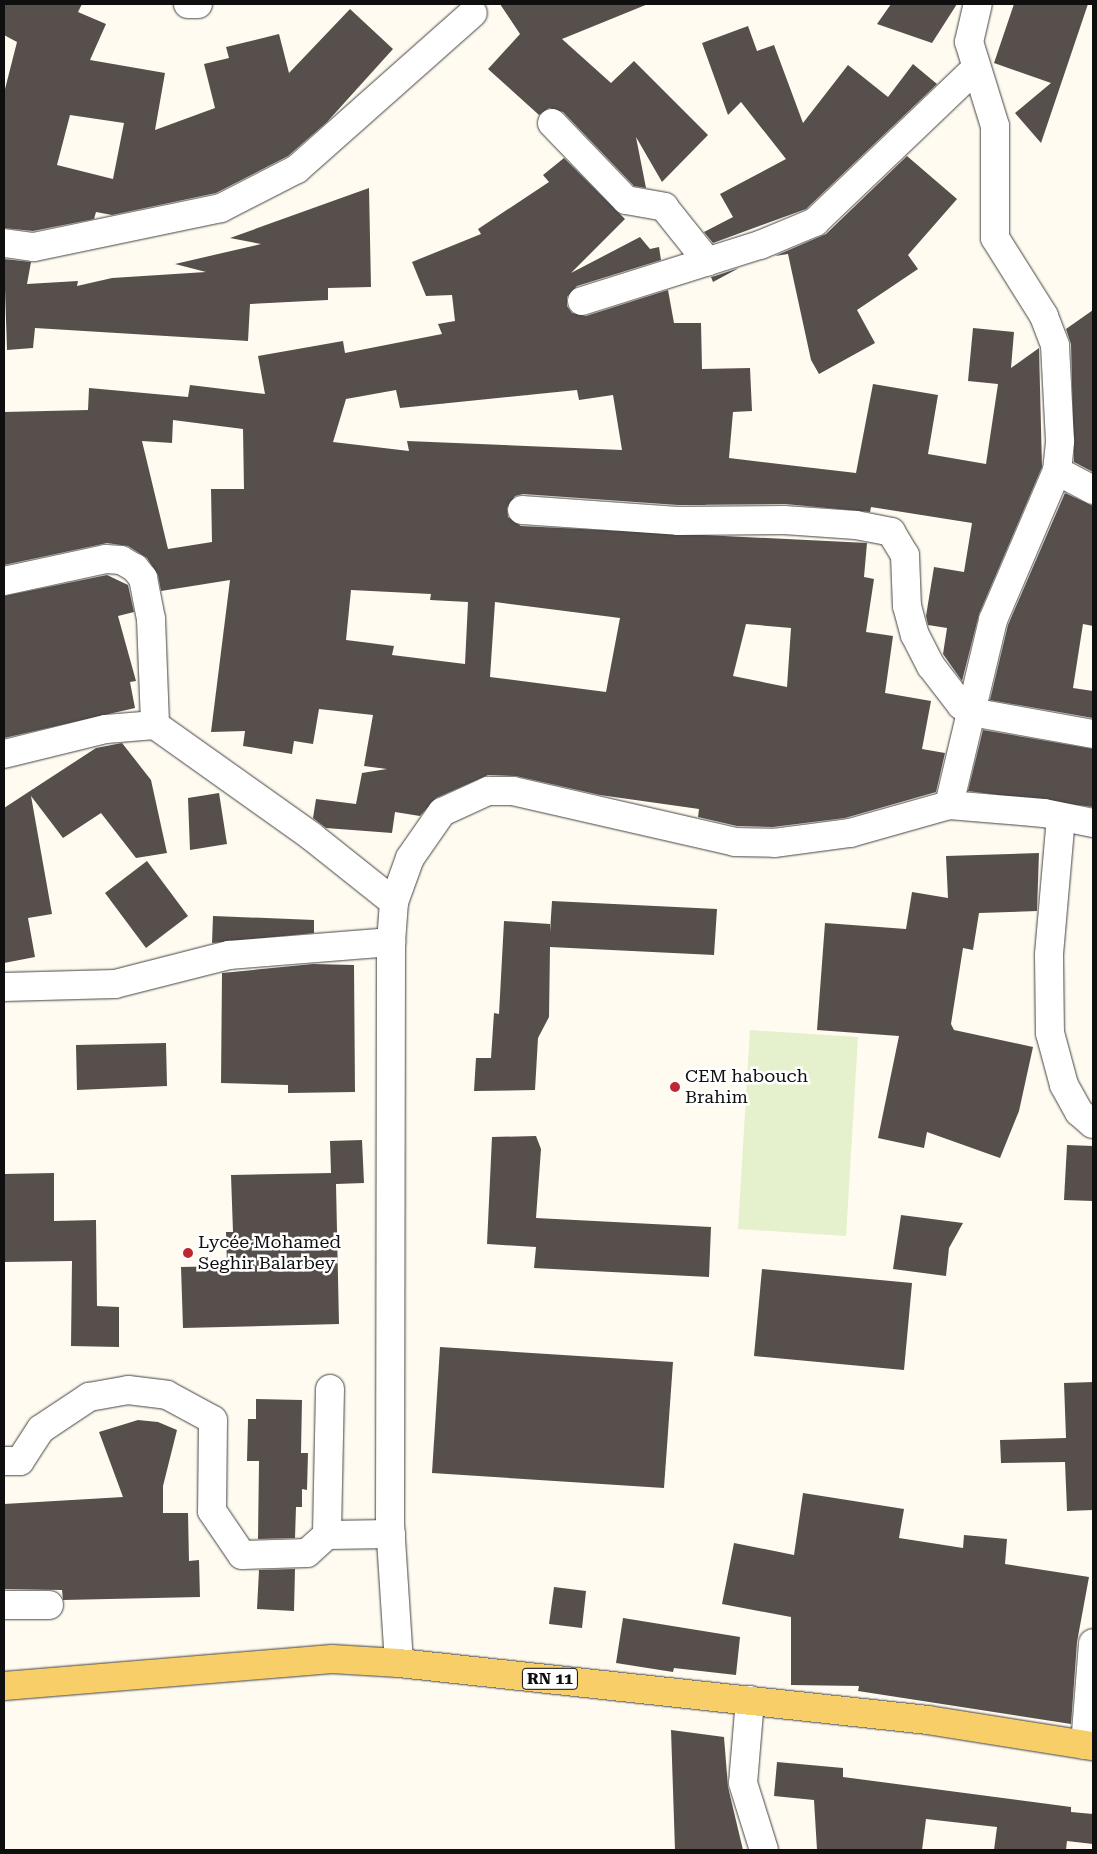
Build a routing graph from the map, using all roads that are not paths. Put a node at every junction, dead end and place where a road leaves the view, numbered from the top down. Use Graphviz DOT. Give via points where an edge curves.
graph roads {
  1 [pos="188,4"];
  2 [pos="198,4"];
  3 [pos="978,4"];
  4 [pos="473,13"];
  5 [pos="975,69"];
  6 [pos="552,123"];
  7 [pos="4,243"];
  8 [pos="708,262"];
  9 [pos="582,301"];
  10 [pos="1057,471"];
  11 [pos="1093,490"];
  12 [pos="522,510"];
  13 [pos="4,581"];
  14 [pos="971,712"];
  15 [pos="155,725"];
  16 [pos="1093,734"];
  17 [pos="4,754"];
  18 [pos="949,805"];
  19 [pos="1061,817"];
  20 [pos="1093,823"];
  21 [pos="394,902"];
  22 [pos="391,942"];
  23 [pos="4,987"];
  24 [pos="1093,1124"];
  25 [pos="330,1389"];
  26 [pos="4,1462"];
  27 [pos="391,1534"];
  28 [pos="327,1535"];
  29 [pos="49,1605"];
  30 [pos="4,1606"];
  31 [pos="1093,1643"];
  32 [pos="399,1663"];
  33 [pos="4,1686"];
  34 [pos="750,1700"];
  35 [pos="1089,1746"];
  36 [pos="764,1850"];
  1 -- 2 [label="street"];
  3 -- 5 [label="street" via="968,42"];
  4 -- 7 [label="street" via="297,169 220,208 34,246"];
  5 -- 8 [label="street" via="815,222"];
  5 -- 10 [label="street" via="994,126 994,238 1044,316 1055,345 1060,389"];
  6 -- 8 [label="street" via="626,200 664,207"];
  8 -- 9 [label="street"];
  10 -- 11 [label="street"];
  10 -- 14 [label="street" via="993,620"];
  12 -- 14 [label="street" via="678,521 784,520 890,532 905,555 909,620 922,652"];
  13 -- 15 [label="street" via="106,559 121,560 135,568 143,578 151,619"];
  14 -- 16 [label="street"];
  14 -- 18 [label="street"];
  15 -- 17 [label="street" via="106,729"];
  15 -- 21 [label="street" via="311,836"];
  18 -- 19 [label="street"];
  18 -- 21 [label="street" via="850,833 774,843 735,842 547,796 488,791 442,812 410,858"];
  19 -- 20 [label="street"];
  19 -- 24 [label="street" via="1049,955 1050,1033 1064,1085 1079,1112"];
  21 -- 22 [label="street"];
  22 -- 23 [label="street" via="229,955 115,984"];
  22 -- 27 [label="street"];
  25 -- 28 [label="street"];
  26 -- 28 [label="street" via="20,1461 41,1429 90,1397 128,1390 167,1395 213,1420 212,1511 242,1555 307,1553"];
  27 -- 28 [label="street"];
  27 -- 32 [label="street"];
  29 -- 30 [label="street"];
  31 -- 35 [label="street"];
  32 -- 33 [label="main road, RN 11" via="332,1659"];
  32 -- 34 [label="main road, RN 11"];
  34 -- 35 [label="main road, RN 11" via="928,1720"];
  34 -- 36 [label="street" via="743,1783"];
}
